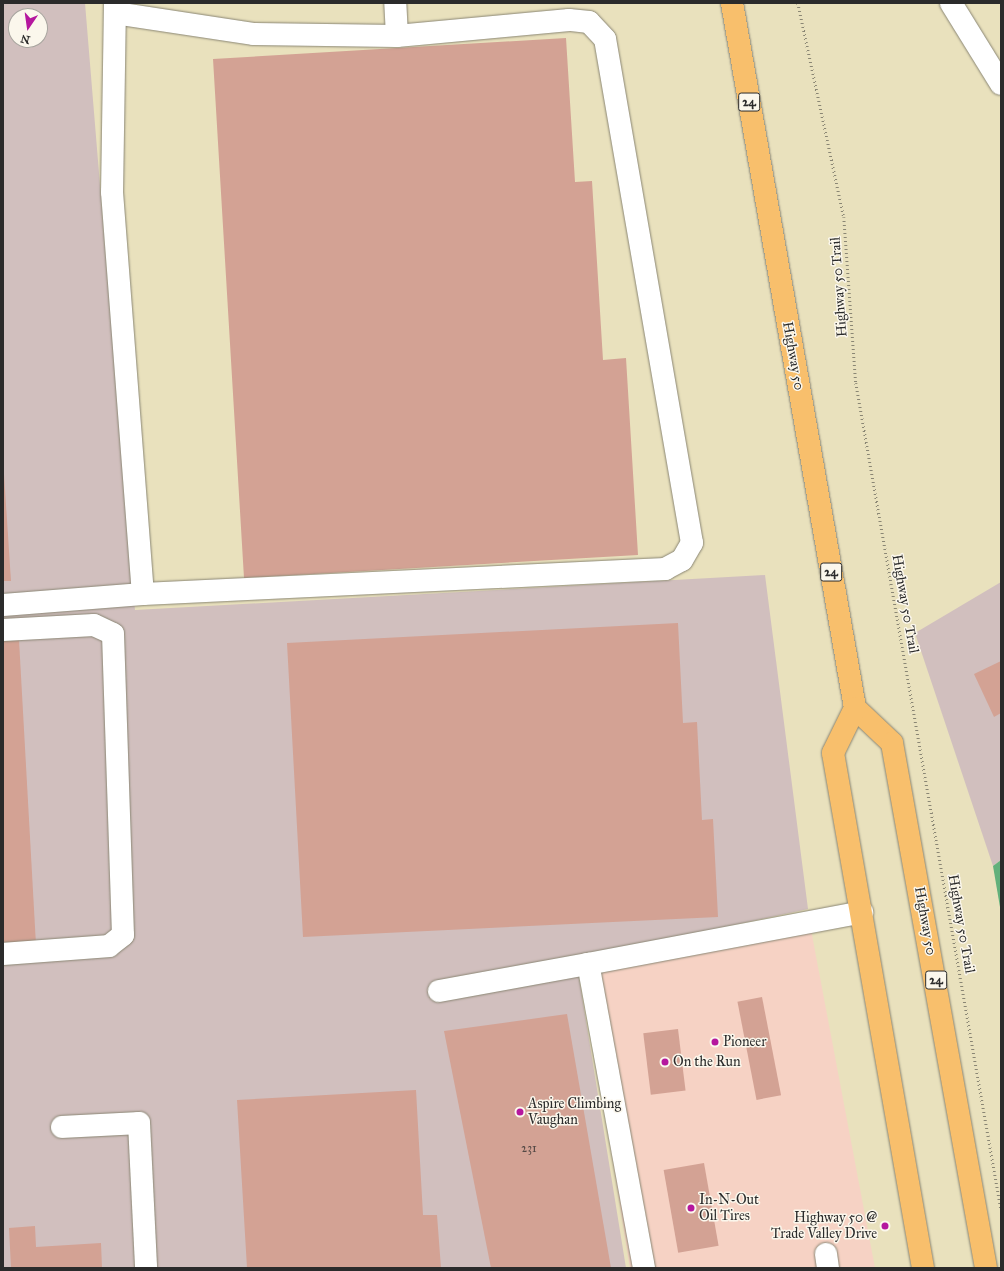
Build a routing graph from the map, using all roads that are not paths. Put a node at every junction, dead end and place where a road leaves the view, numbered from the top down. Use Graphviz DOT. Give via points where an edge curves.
graph roads {
  1 [pos="395,3"];
  2 [pos="732,3"];
  3 [pos="951,3"];
  4 [pos="115,8"];
  5 [pos="397,36"];
  6 [pos="1001,84"];
  7 [pos="143,594"];
  8 [pos="3,605"];
  9 [pos="3,630"];
  10 [pos="855,708"];
  11 [pos="862,912"];
  12 [pos="3,954"];
  13 [pos="588,964"];
  14 [pos="439,991"];
  15 [pos="62,1127"];
  16 [pos="146,1268"];
  17 [pos="644,1268"];
  18 [pos="923,1268"];
  19 [pos="986,1268"];
  1 -- 5 [label="street"];
  2 -- 10 [label="main road, Highway 50 / 24"];
  3 -- 6 [label="street"];
  4 -- 5 [label="street" via="254,34"];
  4 -- 7 [label="street" via="112,192"];
  5 -- 7 [label="street" via="569,20 589,22 606,39 692,543 682,560 665,569"];
  7 -- 8 [label="street"];
  9 -- 12 [label="street" via="94,625 113,634 123,935 109,946"];
  10 -- 11 [label="main road" via="833,753"];
  10 -- 19 [label="main road, Highway 50 / 24" via="892,743"];
  11 -- 13 [label="street"];
  11 -- 18 [label="main road"];
  13 -- 14 [label="street"];
  13 -- 17 [label="street"];
  15 -- 16 [label="street" via="139,1123"];
}
